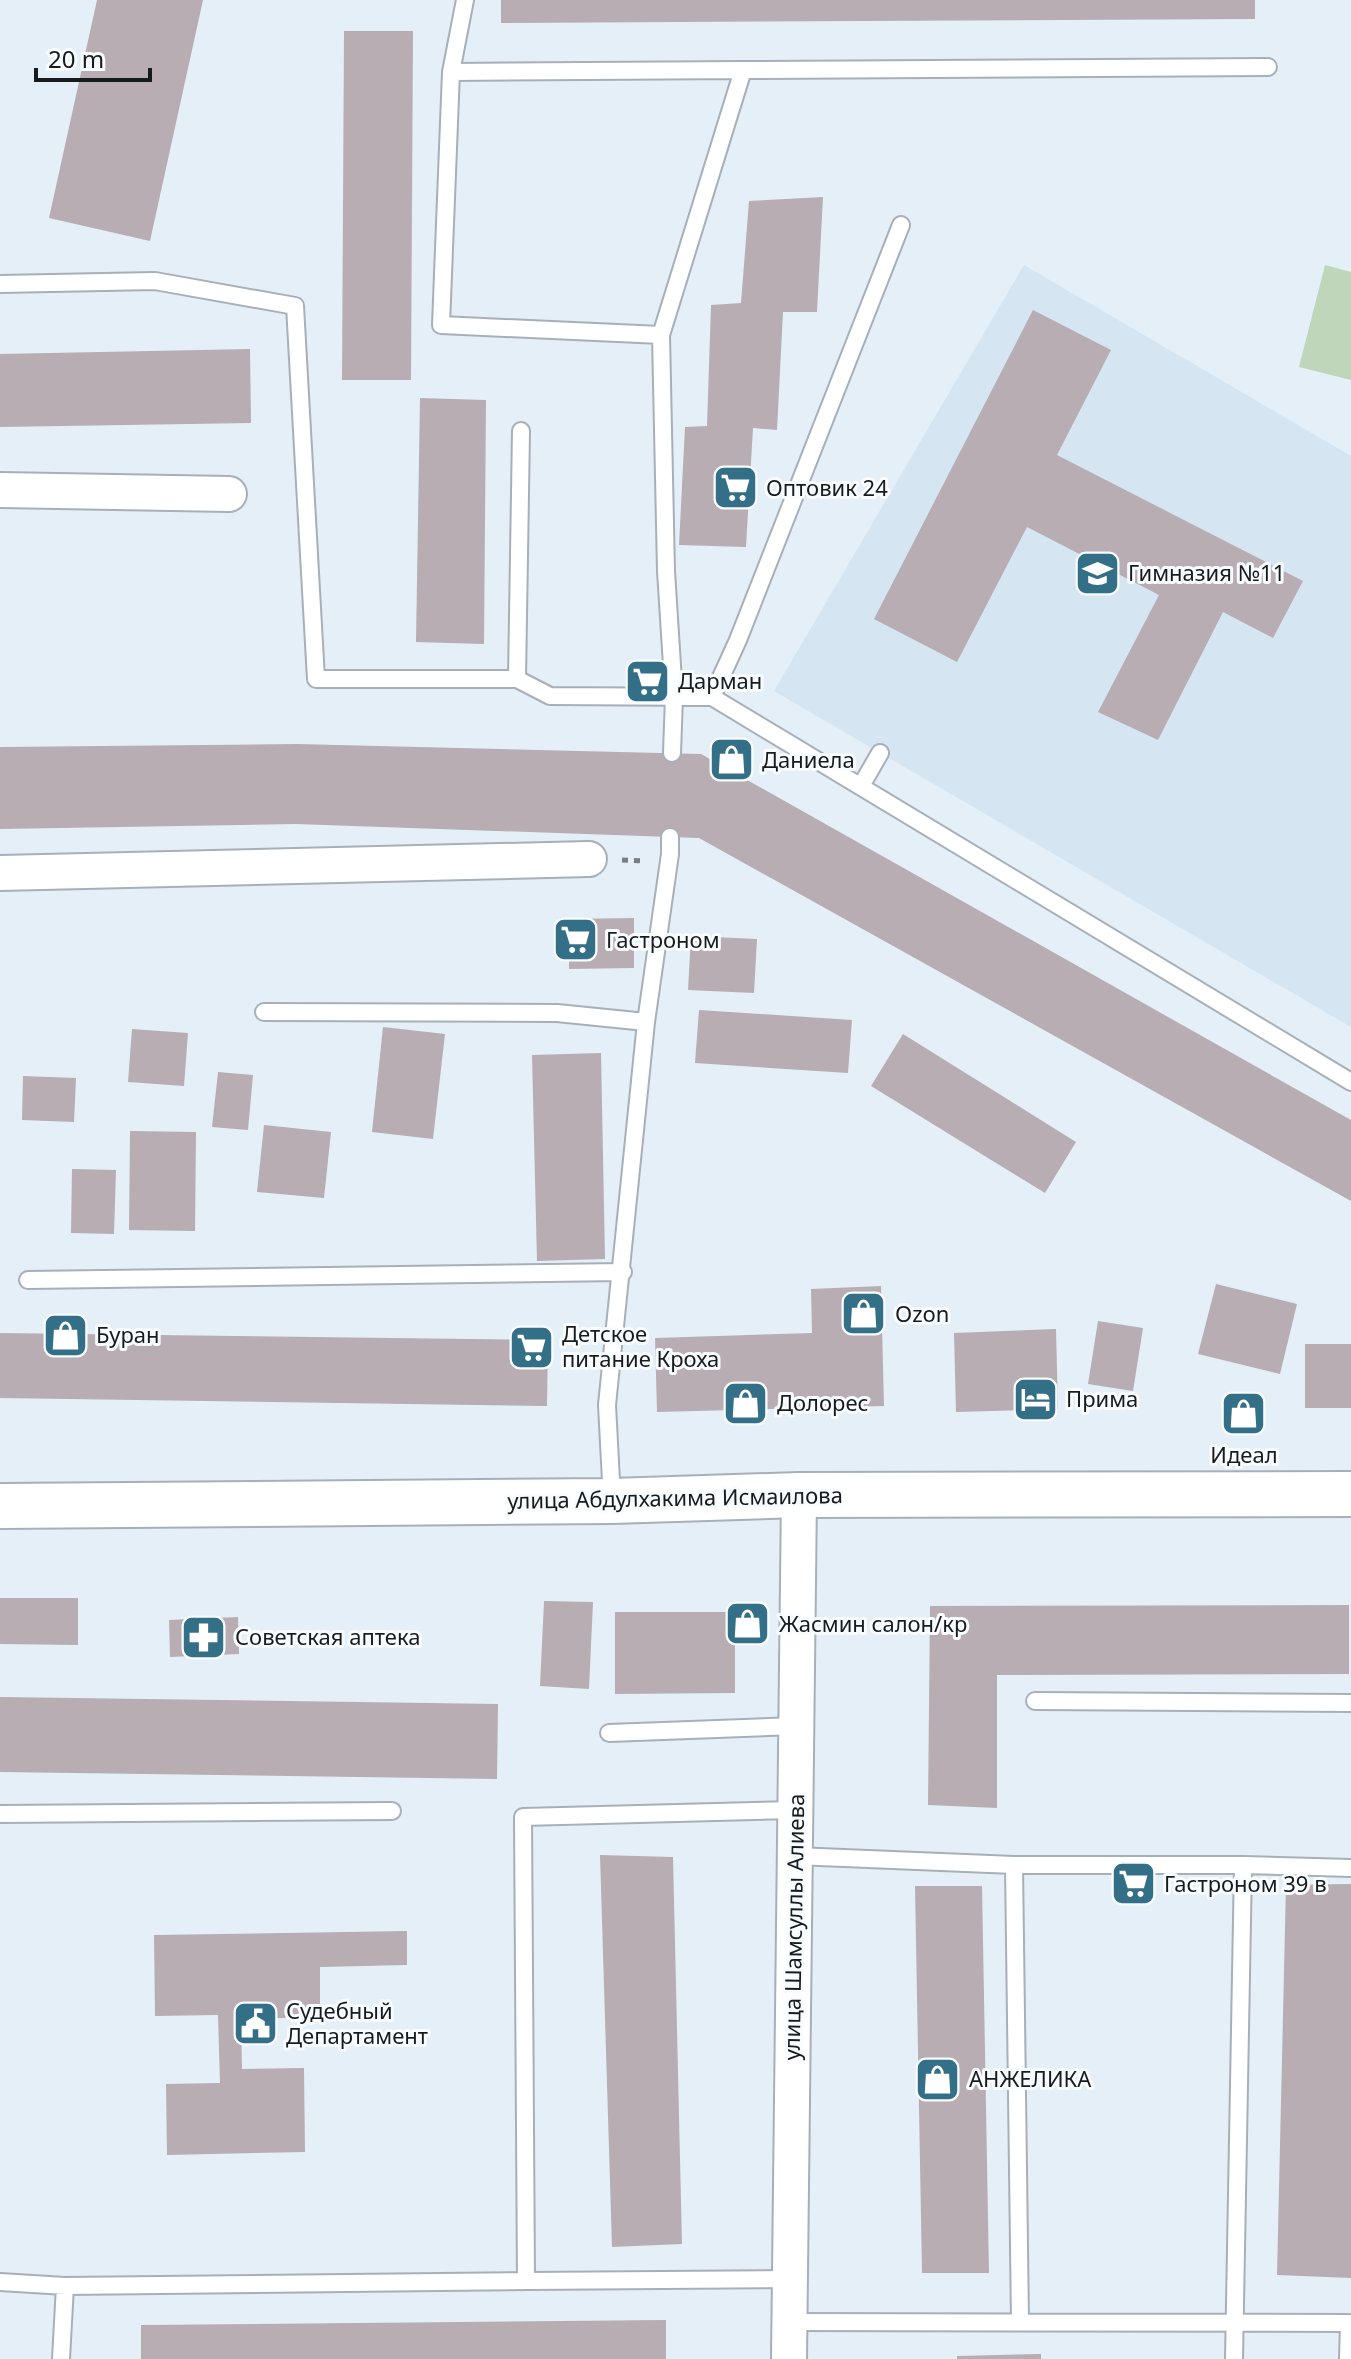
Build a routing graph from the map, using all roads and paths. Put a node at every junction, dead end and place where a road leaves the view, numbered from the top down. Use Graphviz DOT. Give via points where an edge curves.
graph roads {
  1 [pos="465,0"];
  2 [pos="1268,67"];
  3 [pos="743,70"];
  4 [pos="451,72"];
  5 [pos="901,225"];
  6 [pos="0,284"];
  7 [pos="661,335"];
  8 [pos="521,431"];
  9 [pos="0,490"];
  10 [pos="229,494"];
  11 [pos="517,679"];
  12 [pos="674,697"];
  13 [pos="712,697"];
  14 [pos="672,753"];
  15 [pos="880,753"];
  16 [pos="861,786"];
  17 [pos="670,837"];
  18 [pos="589,859"];
  19 [pos="669,861"];
  20 [pos="0,873"];
  21 [pos="264,1012"];
  22 [pos="646,1022"];
  23 [pos="1351,1082"];
  24 [pos="623,1272"];
  25 [pos="28,1280"];
  26 [pos="1351,1494"];
  27 [pos="799,1495"];
  28 [pos="612,1501"];
  29 [pos="0,1506"];
  30 [pos="1035,1701"];
  31 [pos="1351,1703"];
  32 [pos="796,1726"];
  33 [pos="609,1733"];
  34 [pos="795,1810"];
  35 [pos="392,1811"];
  36 [pos="0,1814"];
  37 [pos="795,1856"];
  38 [pos="1014,1865"];
  39 [pos="1243,1865"];
  40 [pos="1351,1868"];
  41 [pos="790,2279"];
  42 [pos="526,2281"];
  43 [pos="0,2282"];
  44 [pos="65,2286"];
  45 [pos="790,2322"];
  46 [pos="1020,2322"];
  47 [pos="1233,2322"];
  48 [pos="61,2359"];
  49 [pos="789,2359"];
  50 [pos="1234,2359"];
  51 [pos="1348,2359"];
  1 -- 4 [label="lane"];
  2 -- 3 [label="lane"];
  3 -- 4 [label="lane"];
  3 -- 7 [label="lane"];
  4 -- 7 [label="lane" via="441,325"];
  5 -- 13 [label="lane"];
  6 -- 11 [label="lane" via="155,281 295,306 316,679"];
  7 -- 12 [label="lane"];
  8 -- 11 [label="lane"];
  9 -- 10 [label="street"];
  11 -- 12 [label="lane" via="550,696"];
  12 -- 13 [label="lane"];
  12 -- 14 [label="lane"];
  13 -- 16 [label="lane"];
  15 -- 16 [label="lane"];
  16 -- 23 [label="lane"];
  17 -- 19 [label="lane"];
  18 -- 19 [label="path"];
  18 -- 20 [label="street"];
  19 -- 22 [label="lane"];
  21 -- 22 [label="lane" via="557,1013"];
  22 -- 24 [label="lane"];
  24 -- 25 [label="lane"];
  24 -- 28 [label="lane" via="607,1405"];
  26 -- 27 [label="main road, улица Абдулхакима Исмаилова"];
  27 -- 28 [label="main road, улица Абдулхакима Исмаилова"];
  27 -- 32 [label="street, улица Шамсуллы Алиева"];
  28 -- 29 [label="main road, улица Абдулхакима Исмаилова"];
  30 -- 31 [label="lane"];
  32 -- 33 [label="lane"];
  32 -- 34 [label="street, улица Шамсуллы Алиева"];
  34 -- 37 [label="street, улица Шамсуллы Алиева"];
  34 -- 42 [label="lane" via="523,1817"];
  35 -- 36 [label="lane"];
  37 -- 38 [label="lane"];
  37 -- 41 [label="street, улица Шамсуллы Алиева"];
  38 -- 39 [label="lane"];
  38 -- 46 [label="lane"];
  39 -- 40 [label="lane"];
  39 -- 47 [label="lane"];
  41 -- 42 [label="lane"];
  41 -- 45 [label="street, улица Шамсуллы Алиева"];
  42 -- 44 [label="lane"];
  43 -- 44 [label="lane"];
  44 -- 48 [label="lane"];
  45 -- 46 [label="lane"];
  45 -- 49 [label="street, улица Шамсуллы Алиева"];
  46 -- 47 [label="lane"];
  47 -- 50 [label="lane"];
  47 -- 51 [label="lane" via="1349,2323"];
}
